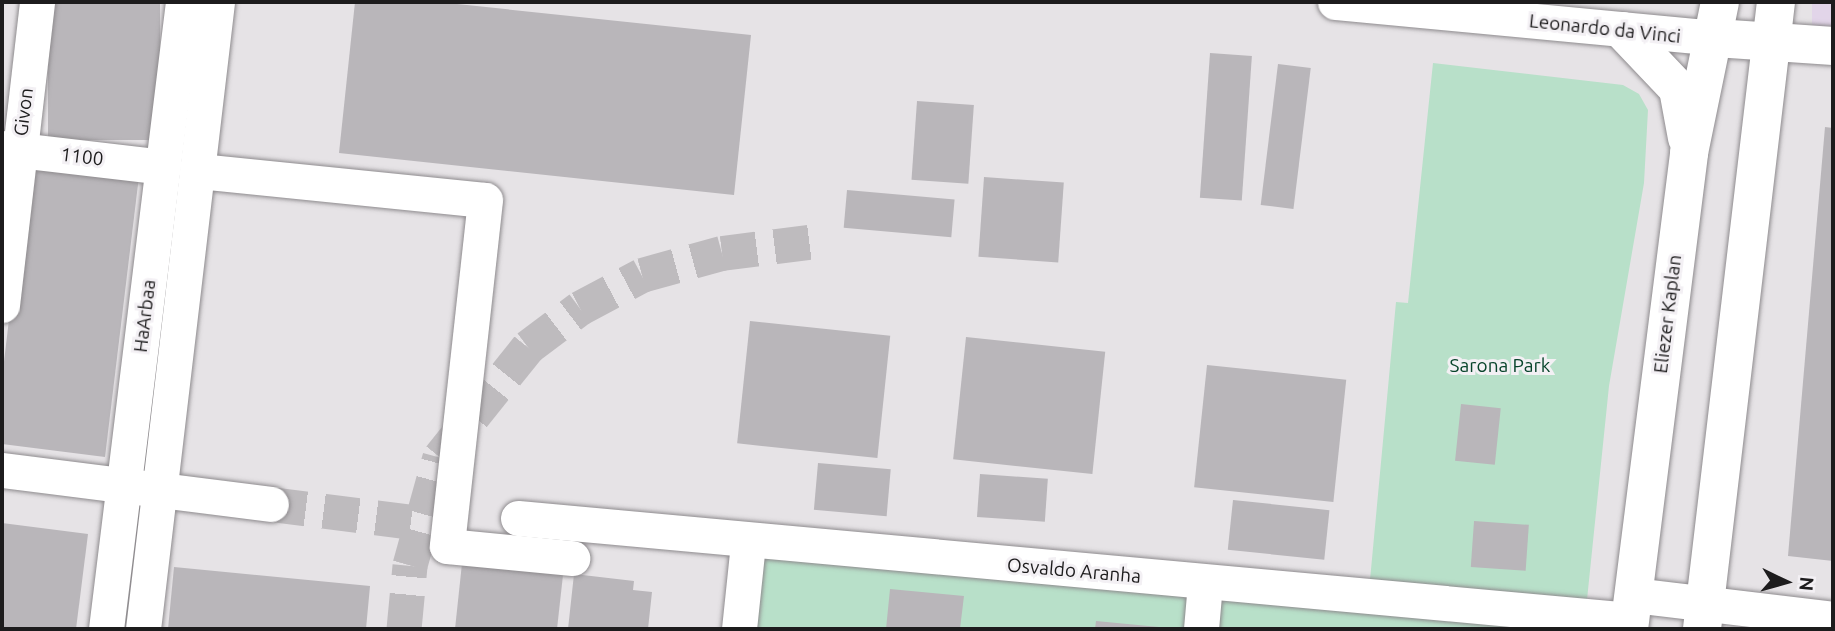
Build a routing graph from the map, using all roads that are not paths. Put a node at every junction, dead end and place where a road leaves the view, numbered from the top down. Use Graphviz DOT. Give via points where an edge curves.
graph roads {
  1 [pos="37,2"];
  2 [pos="183,2"];
  3 [pos="217,2"];
  4 [pos="1335,2"];
  5 [pos="1776,2"];
  6 [pos="1718,20"];
  7 [pos="1623,31"];
  8 [pos="1772,43"];
  9 [pos="1833,46"];
  10 [pos="11,149"];
  11 [pos="1689,153"];
  12 [pos="163,167"];
  13 [pos="199,171"];
  14 [pos="2,305"];
  15 [pos="2,470"];
  16 [pos="124,486"];
  17 [pos="159,491"];
  18 [pos="271,504"];
  19 [pos="518,518"];
  20 [pos="748,543"];
  21 [pos="572,558"];
  22 [pos="1205,583"];
  23 [pos="1631,615"];
  24 [pos="1703,616"];
  25 [pos="1833,619"];
  26 [pos="106,629"];
  27 [pos="143,629"];
  28 [pos="739,629"];
  29 [pos="1201,629"];
  1 -- 10 [label="street, Givon"];
  2 -- 12 [label="street, HaArbaa"];
  3 -- 13 [label="street, HaArbaa"];
  4 -- 7 [label="street, Leonardo da Vinci"];
  5 -- 8 [label="main road"];
  6 -- 7 [label="street, Leonardo da Vinci"];
  6 -- 8 [label="main road, Leonardo da Vinci"];
  6 -- 11 [label="main road, Eliezer Kaplan"];
  7 -- 11 [label="main road" via="1678,89"];
  8 -- 9 [label="main road, Leonardo da Vinci"];
  8 -- 24 [label="main road"];
  10 -- 12 [label="street, 1100"];
  10 -- 14 [label="street, Givon"];
  11 -- 23 [label="main road, Eliezer Kaplan"];
  12 -- 16 [label="street, HaArbaa"];
  13 -- 17 [label="street, HaArbaa"];
  13 -- 21 [label="street" via="485,200 447,546"];
  15 -- 16 [label="street"];
  16 -- 17 [label="street"];
  16 -- 26 [label="street, HaArbaa"];
  17 -- 18 [label="street"];
  17 -- 27 [label="street, HaArbaa"];
  19 -- 20 [label="street, Osvaldo Aranha"];
  20 -- 22 [label="street, Osvaldo Aranha"];
  20 -- 28 [label="street"];
  22 -- 23 [label="street, Osvaldo Aranha"];
  22 -- 29 [label="street"];
  23 -- 24 [label="street, Osvaldo Aranha"];
  24 -- 25 [label="street, Osvaldo Aranha"];
}
